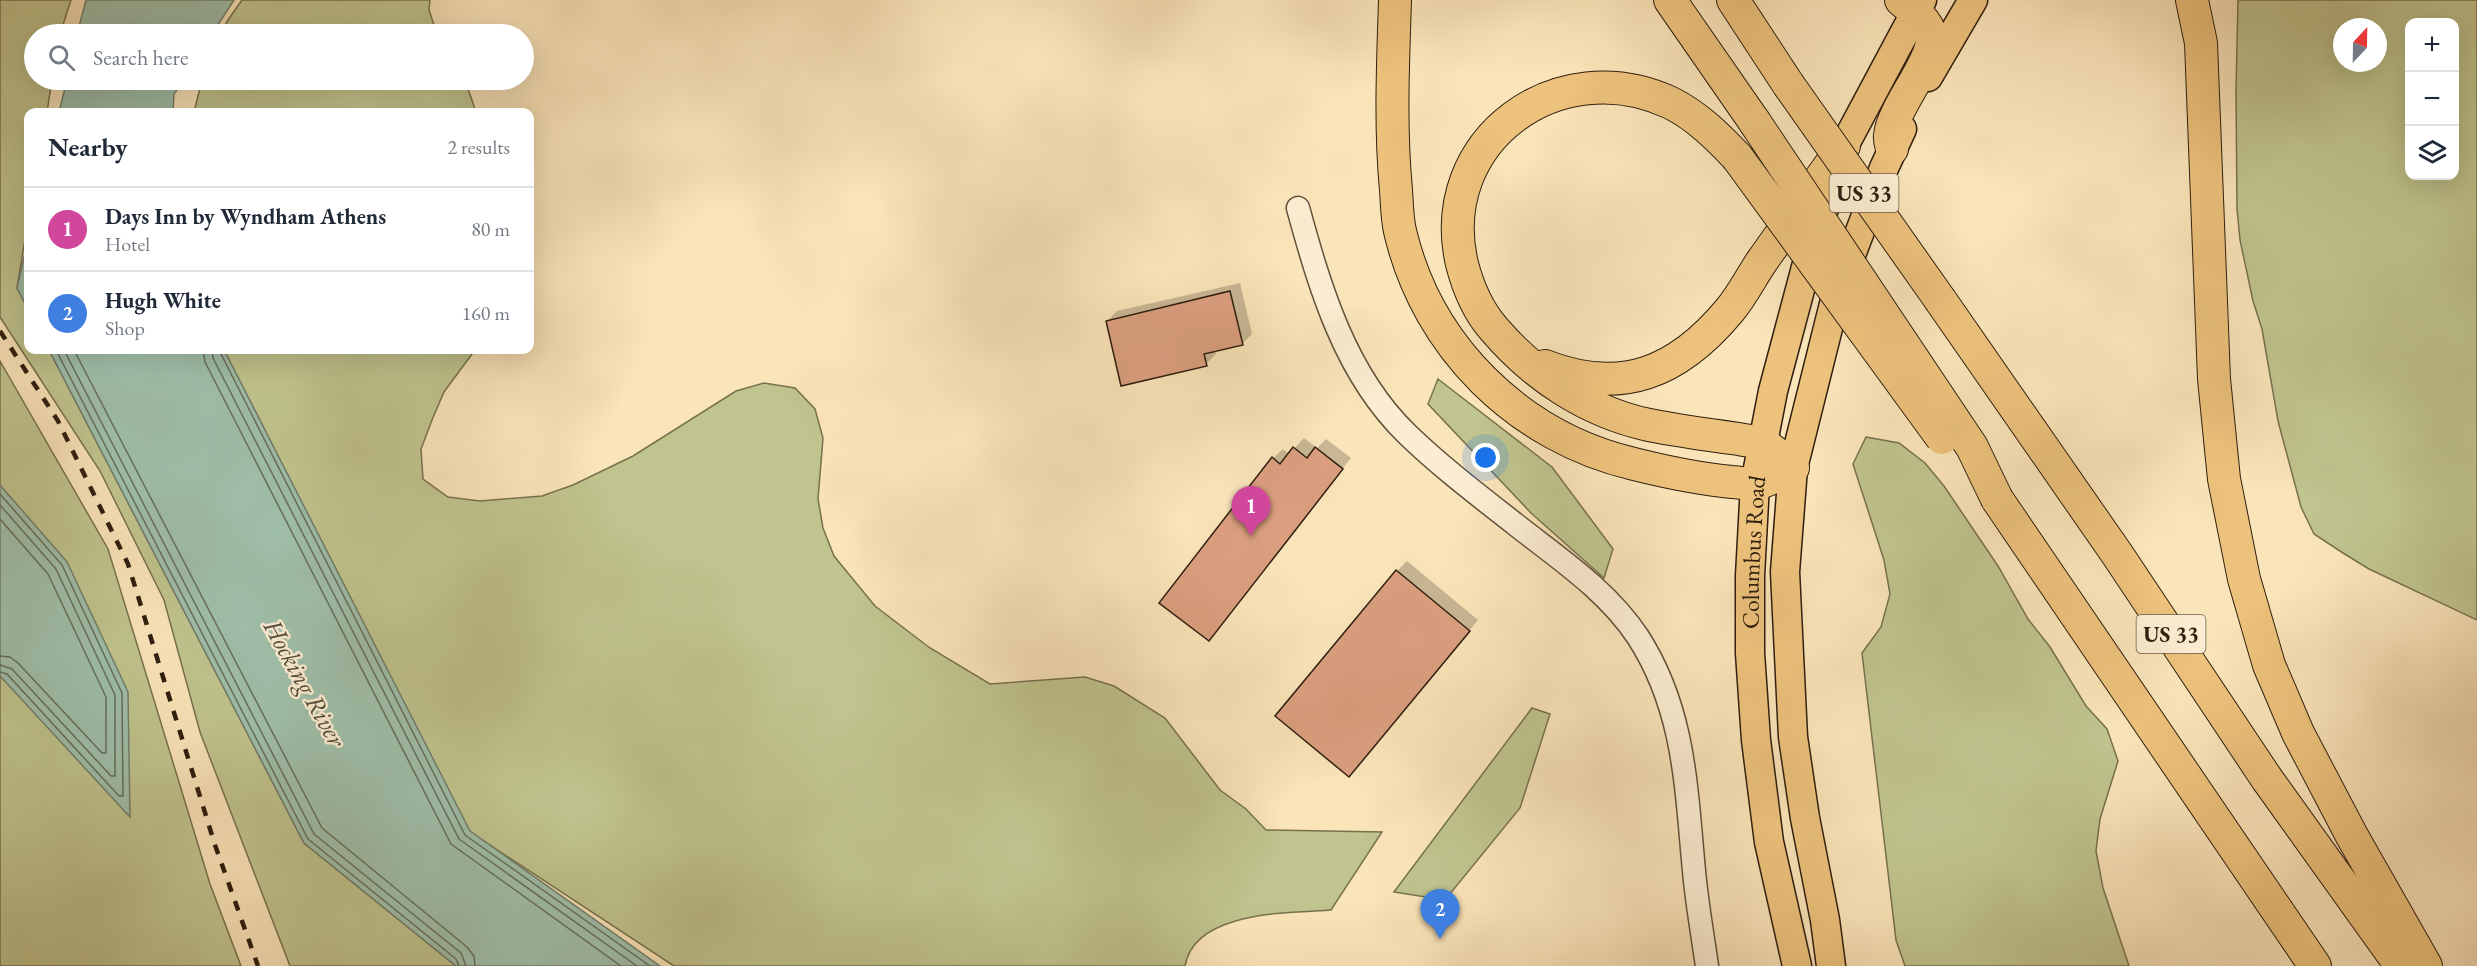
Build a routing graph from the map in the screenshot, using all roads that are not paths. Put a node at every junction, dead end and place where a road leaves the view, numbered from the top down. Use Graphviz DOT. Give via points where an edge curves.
graph roads {
  1 [pos="1395,0"];
  2 [pos="1670,0"];
  3 [pos="1733,0"];
  4 [pos="1973,0"];
  5 [pos="2192,0"];
  6 [pos="1913,4"];
  7 [pos="1844,146"];
  8 [pos="1892,149"];
  9 [pos="1298,208"];
  10 [pos="1512,349"];
  11 [pos="1764,443"];
  12 [pos="1793,468"];
  13 [pos="1755,484"];
  14 [pos="1996,499"];
  15 [pos="1824,964"];
  16 [pos="1707,966"];
  17 [pos="1797,966"];
  18 [pos="2314,966"];
  19 [pos="2401,966"];
  20 [pos="2426,966"];
  1 -- 13 [label="highway" via="1393,157 1400,229 1420,289 1469,367 1514,409 1578,446 1651,468"];
  2 -- 14 [label="highway, US 33, bridge" via="1972,447"];
  3 -- 19 [label="highway, US 33, bridge" via="2117,554 2267,778"];
  4 -- 8 [label="main road, Columbus Road"];
  5 -- 20 [label="highway" via="2201,43 2214,379 2224,479 2244,579 2269,665 2298,733"];
  6 -- 7 [label="main road, Columbus Road"];
  6 -- 8 [label="highway" via="1930,31 1932,47 1890,135"];
  7 -- 10 [label="highway" via="1730,310 1666,367 1635,377 1593,378 1567,374"];
  7 -- 11 [label="main road, Columbus Road" via="1794,310"];
  8 -- 12 [label="main road, Columbus Road" via="1837,292"];
  9 -- 16 [label="street" via="1333,320 1356,367 1389,414 1463,483 1598,590 1637,636 1666,689 1686,785"];
  10 -- 11 [label="highway" via="1558,386 1601,410 1649,425"];
  10 -- 14 [label="highway, bridge" via="1487,320 1472,294 1459,251 1462,198 1485,146 1507,121 1541,99 1562,93 1586,88 1631,91 1671,103 1693,116 1737,157 1952,453"];
  11 -- 12 [label="highway"];
  11 -- 13 [label="main road, Columbus Road"];
  12 -- 13 [label="highway"];
  12 -- 15 [label="main road, Columbus Road" via="1785,572 1793,737 1825,920"];
  13 -- 17 [label="main road, Columbus Road" via="1750,631 1756,740 1768,842"];
  14 -- 18 [label="highway, US 33"];
}
